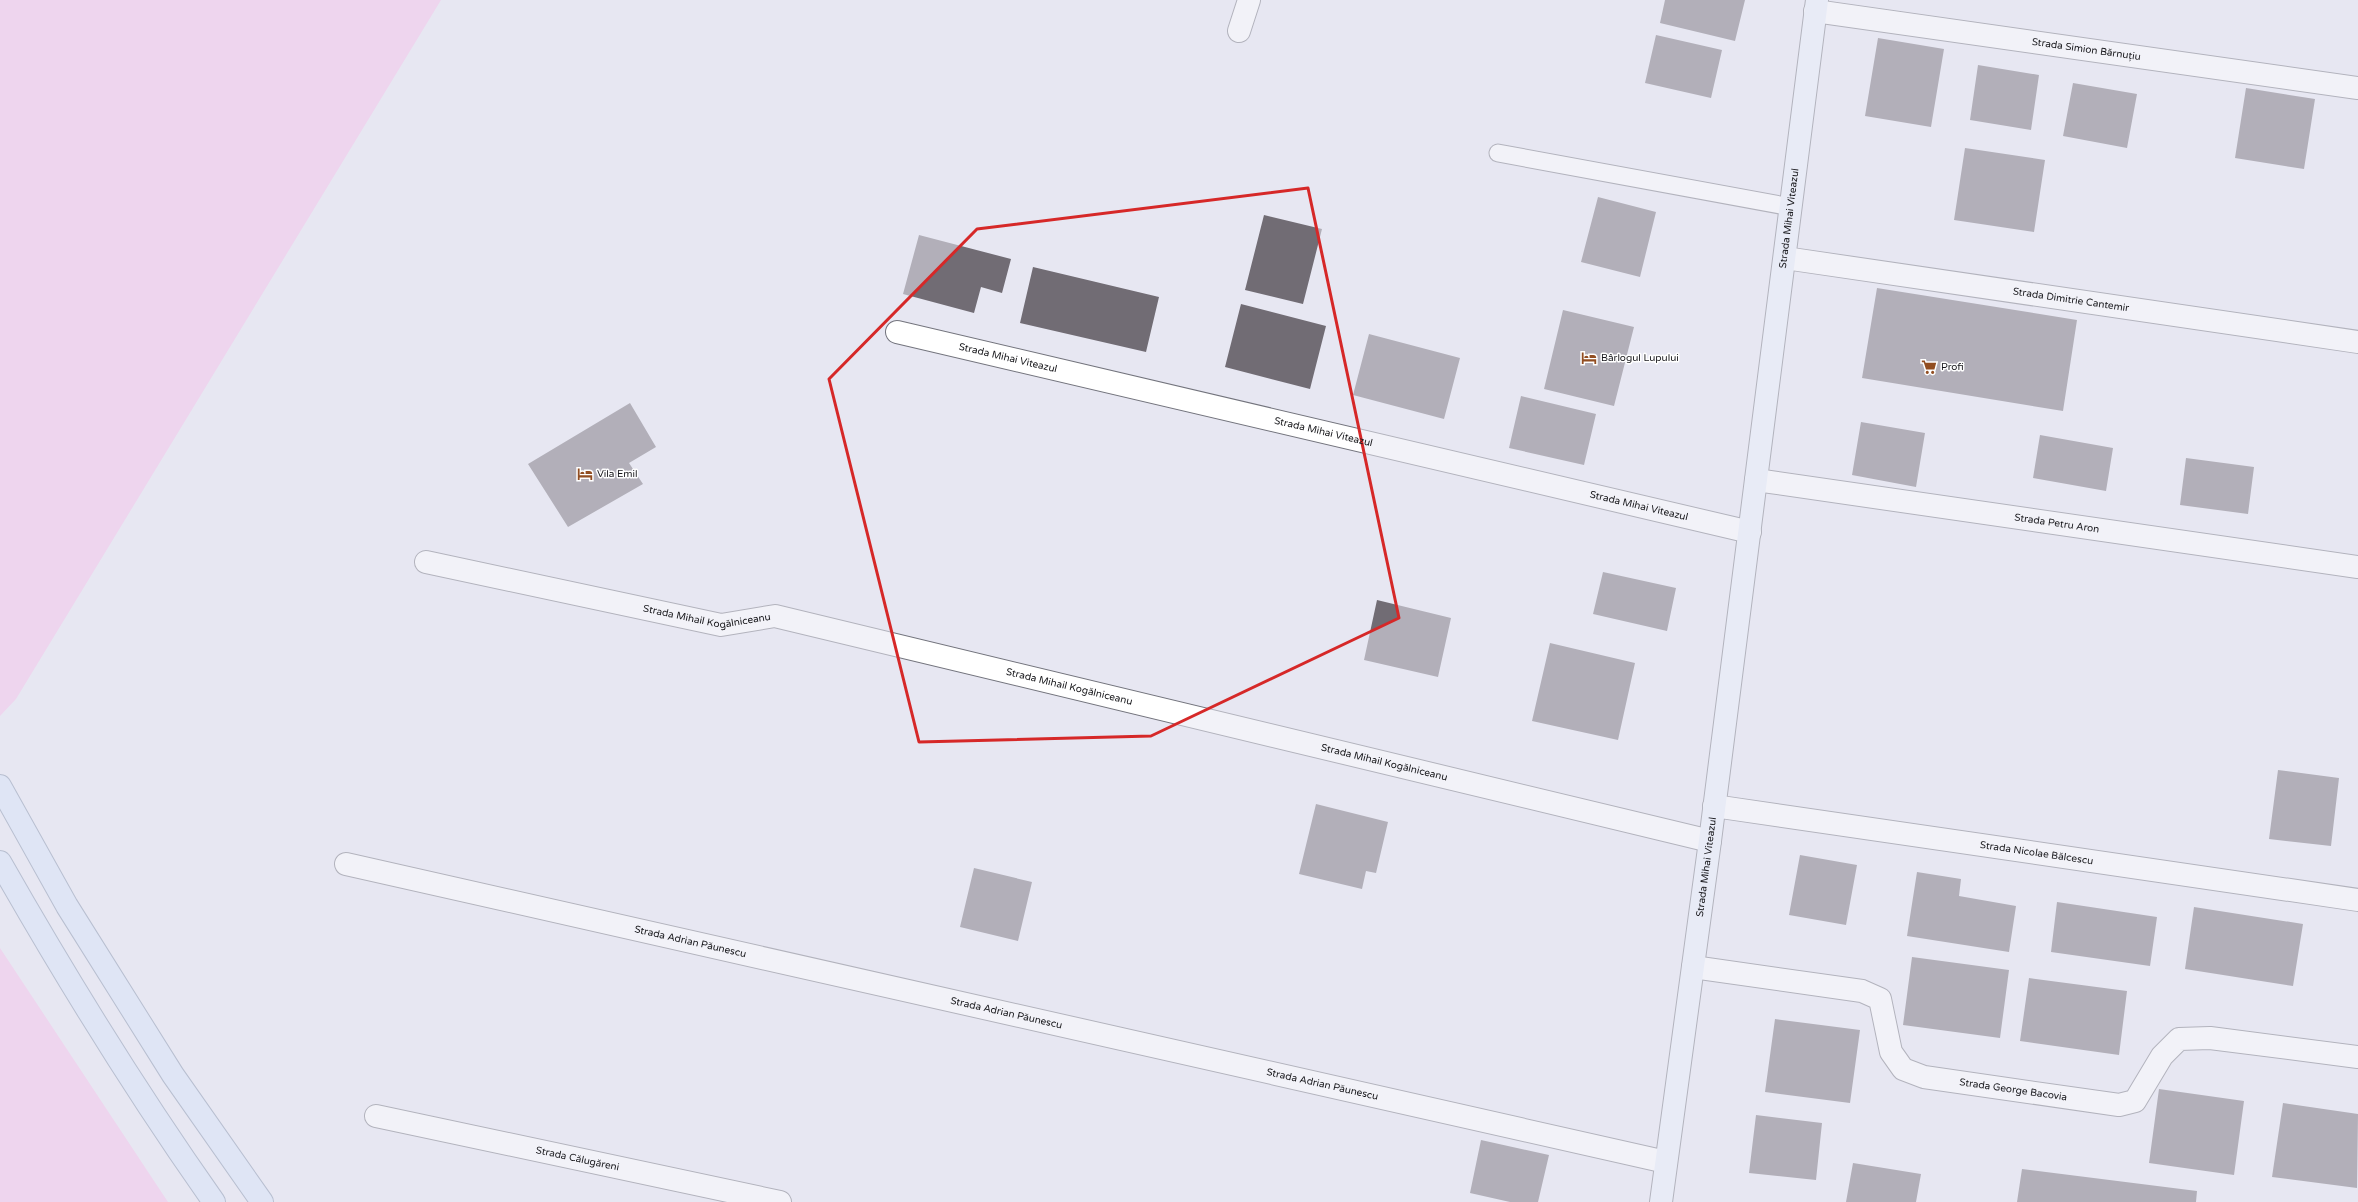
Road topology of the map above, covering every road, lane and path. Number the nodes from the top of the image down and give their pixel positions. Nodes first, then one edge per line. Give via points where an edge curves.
1 (1250, 0) edge
2 (1816, 6) edge
3 (1239, 31) dead end
4 (2358, 88) edge
5 (1498, 153) dead end
6 (1791, 207) junction
7 (1785, 258) junction
8 (897, 332) dead end
9 (2358, 342) edge
10 (1756, 480) junction
11 (1750, 532) junction
12 (426, 562) dead end
13 (2358, 567) edge
14 (0, 786) edge
15 (1714, 806) junction
16 (1710, 842) junction
17 (0, 862) edge
18 (346, 864) dead end
19 (2358, 900) edge
20 (1692, 968) junction
21 (2358, 1057) edge
22 (376, 1116) dead end
23 (1666, 1162) junction
24 (214, 1202) edge
25 (262, 1202) edge
26 (780, 1202) edge
27 (1661, 1202) edge

1 - 3 street
2 - 4 street, Strada Simion Bărnuțiu
2 - 6 main road, Strada Mihai Viteazul
5 - 6 lane
6 - 7 main road, Strada Mihai Viteazul
7 - 9 street, Strada Dimitrie Cantemir
7 - 10 main road, Strada Mihai Viteazul
8 - 11 street, Strada Mihai Viteazul
10 - 11 main road, Strada Mihai Viteazul
10 - 13 street, Strada Petru Aron
11 - 15 main road, Strada Mihai Viteazul
12 - 16 street, Strada Mihail Kogălniceanu via 721,625 776,616
14 - 25 main road via 67,906 152,1041
15 - 16 main road, Strada Mihai Viteazul
15 - 19 street, Strada Nicolae Bălcescu
16 - 20 main road, Strada Mihai Viteazul
17 - 24 main road via 162,1128
18 - 23 street, Strada Adrian Păunescu
20 - 21 street, Strada George Bacovia via 1862,991 1880,999 1891,1052 1903,1070 1924,1077 2119,1105 2135,1101 2162,1056 2179,1039 2210,1038
20 - 23 main road, Strada Mihai Viteazul
22 - 26 street, Strada Călugăreni
23 - 27 main road, Strada Mihai Viteazul

